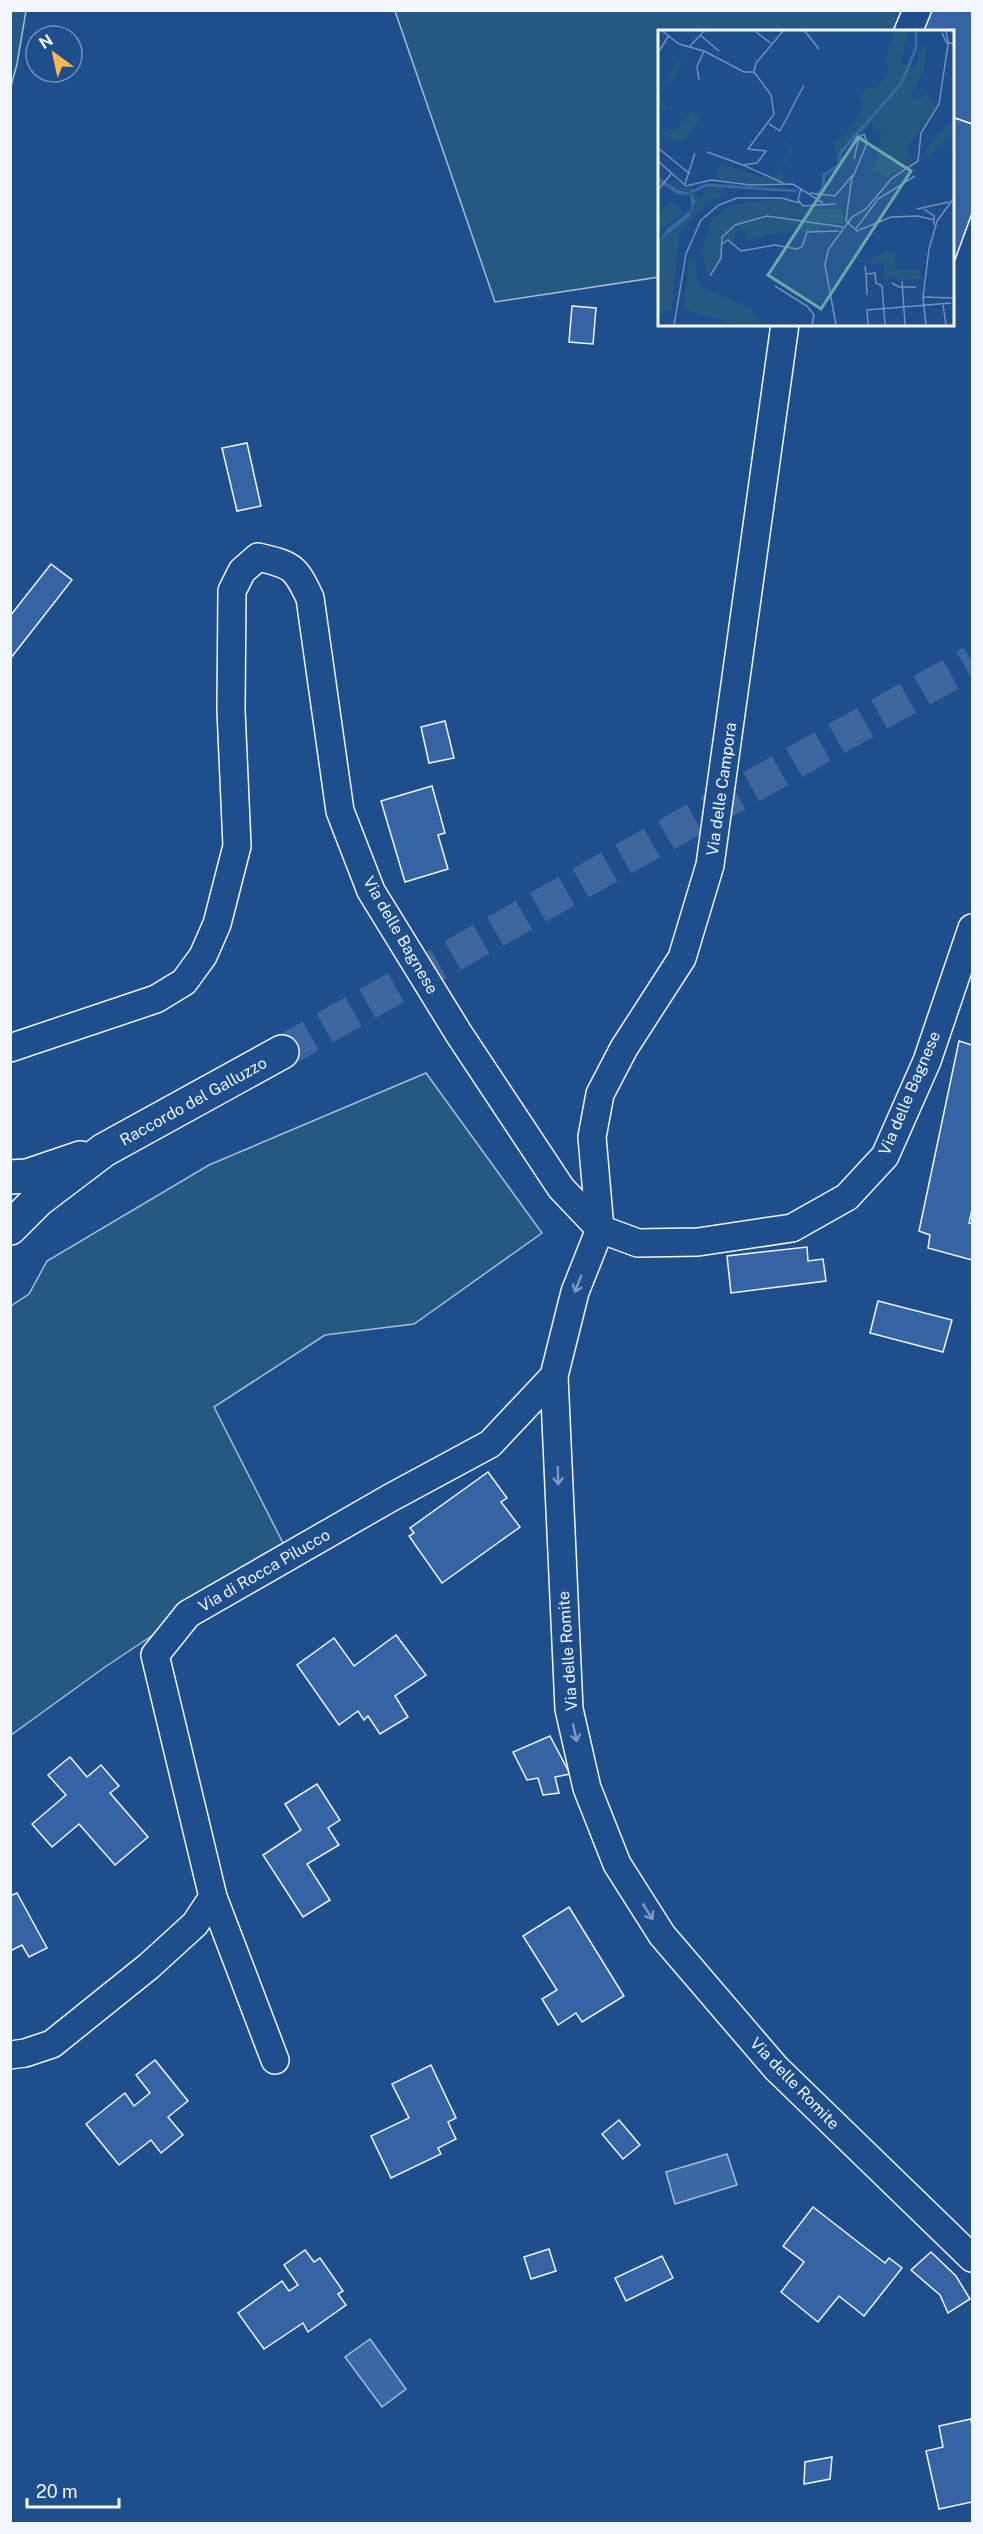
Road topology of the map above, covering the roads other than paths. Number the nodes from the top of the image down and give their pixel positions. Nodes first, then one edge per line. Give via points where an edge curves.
1 (917, 10) edge
2 (910, 30) edge
3 (785, 326) edge
4 (972, 928) edge
5 (10, 1048) edge
6 (282, 1052) tunnel mouth
7 (104, 1150) junction
8 (10, 1176) edge
9 (10, 1228) edge
10 (600, 1229) junction
11 (554, 1376) junction
12 (213, 1897) junction
13 (10, 2055) edge
14 (275, 2060) dead end
15 (972, 2258) edge

1 - 2 street
3 - 10 street, Via delle Campora via 710,865 682,958 624,1048 600,1094 592,1137
4 - 10 street, Via delle Bagnese via 927,1060 885,1156 847,1197 792,1228 698,1242 638,1243
5 - 10 street, Via delle Bagnese via 156,999 184,982 203,956 217,924 237,846 231,591 242,571 258,557 282,562 297,572 310,598 340,811 371,891 561,1188
6 - 7 main road, Raccordo del Galluzzo
7 - 8 main road, Raccordo del Galluzzo via 27,1176
7 - 9 main road, Raccordo del Galluzzo via 38,1200
10 -> 11 street, Via delle Romite via 575,1292
11 - 12 street, Via di Rocca Pilucco via 490,1444 188,1614 155,1654
11 -> 15 street, Via delle Romite via 569,1709 587,1788 617,1864 662,1935 776,2068
12 - 13 street via 180,1938 52,2044
12 - 14 street, Via di Rocca Pilucco

